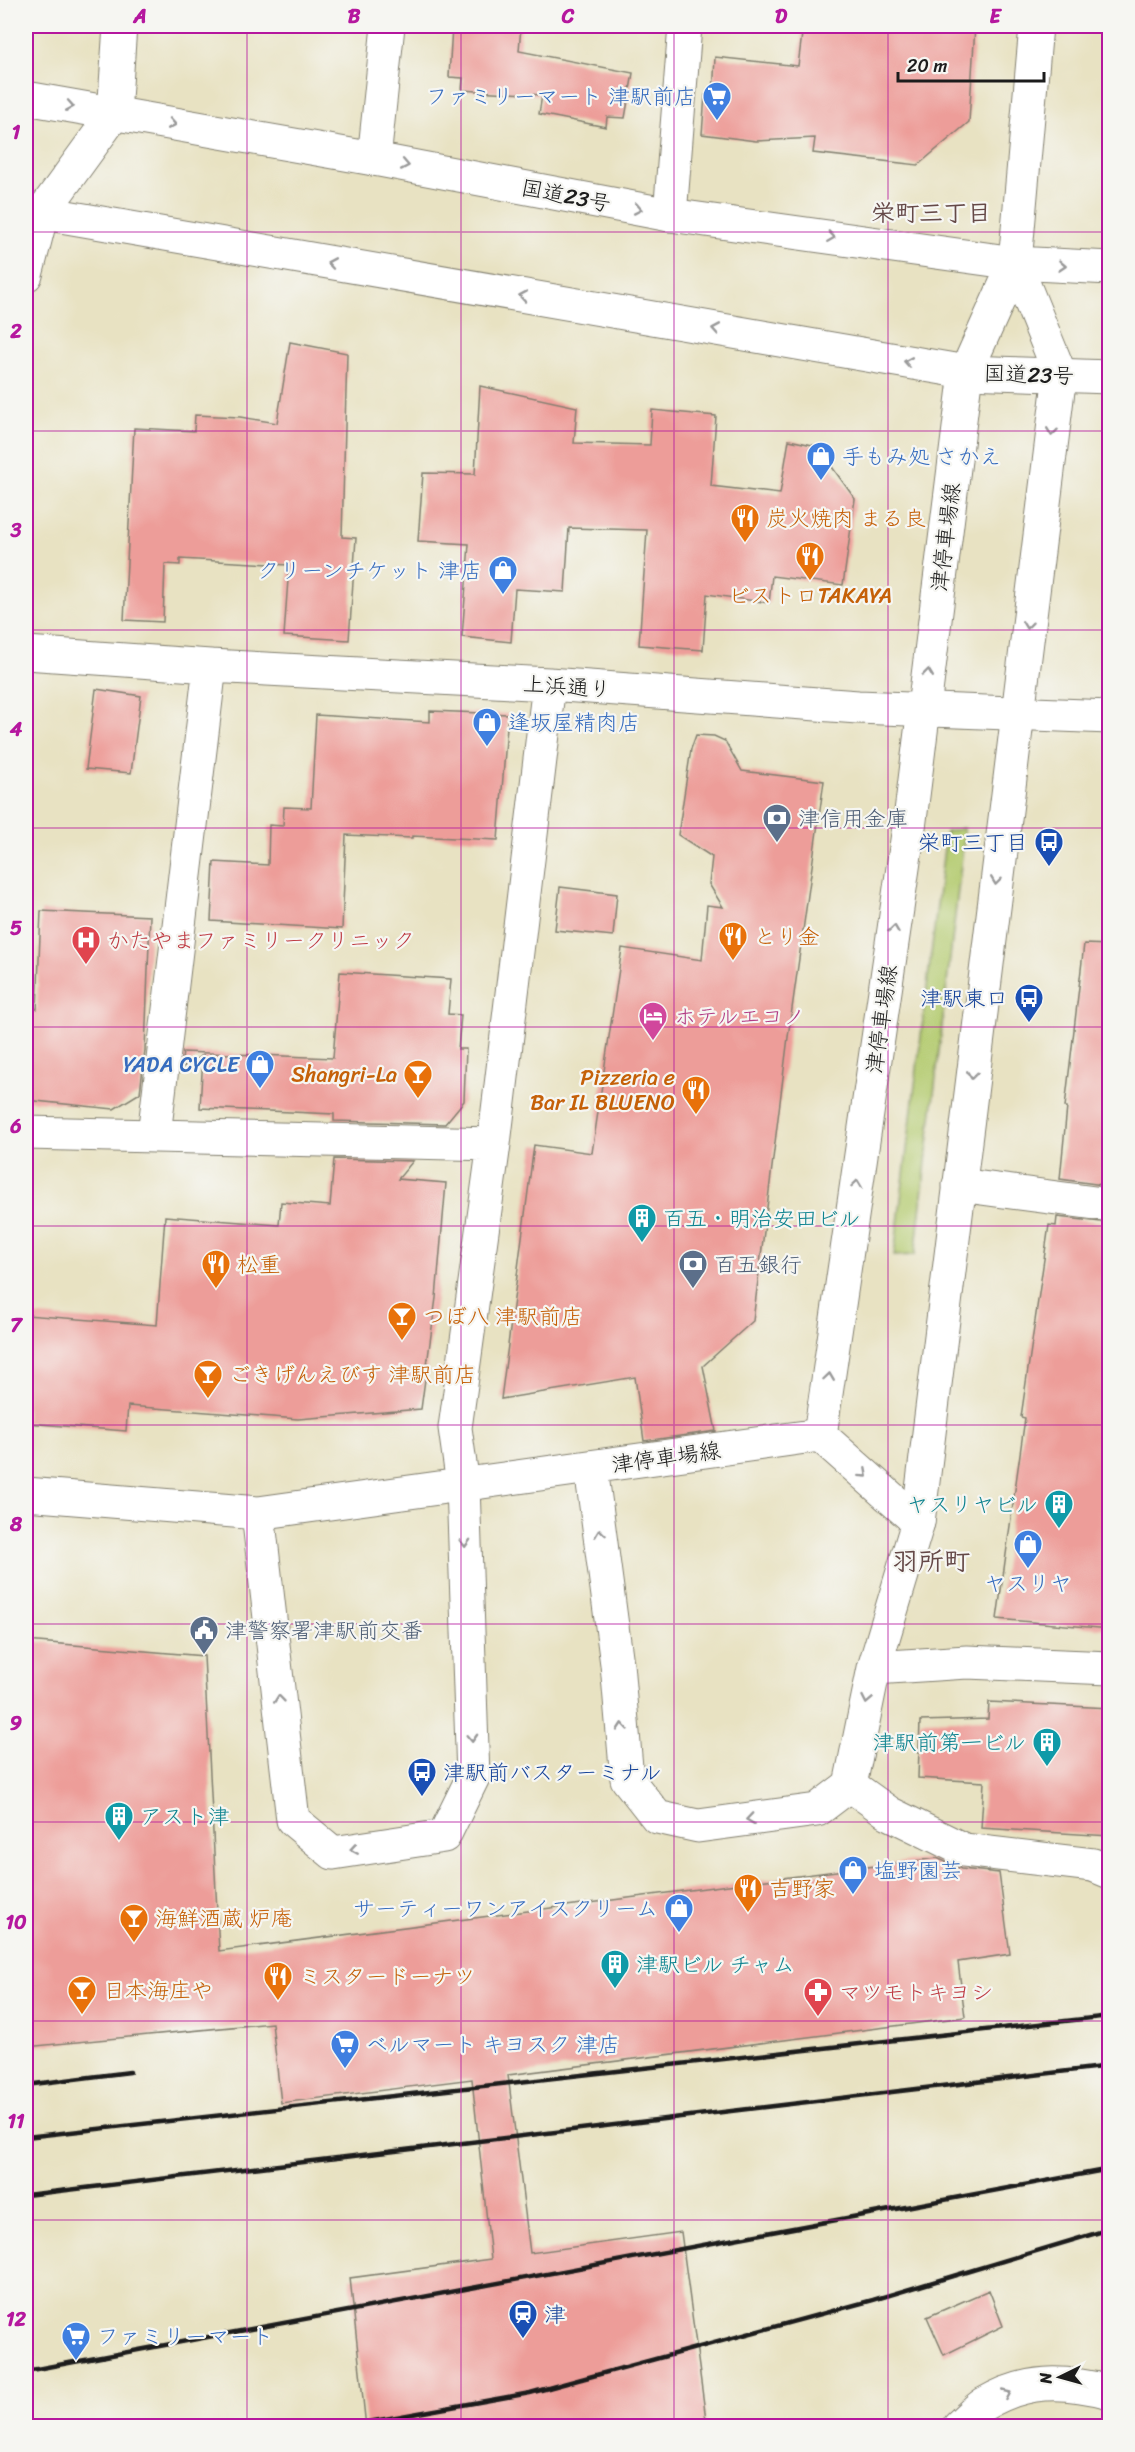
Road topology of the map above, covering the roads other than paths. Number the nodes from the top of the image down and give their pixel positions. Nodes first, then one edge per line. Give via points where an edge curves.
1 (120, 26) edge
2 (387, 26) edge
3 (685, 26) edge
4 (1036, 26) edge
5 (26, 98) edge
6 (114, 114) junction
7 (374, 159) junction
8 (34, 212) edge
9 (670, 215) junction
10 (1015, 263) junction
11 (1110, 268) edge
12 (26, 275) edge
13 (966, 372) junction
14 (1060, 374) junction
15 (1110, 377) edge
16 (26, 653) edge
17 (210, 666) junction
18 (549, 684) junction
19 (924, 709) junction
20 (1016, 713) junction
21 (1110, 717) edge
22 (26, 1133) edge
23 (154, 1134) junction
24 (494, 1144) junction
25 (959, 1185) junction
26 (1110, 1205) edge
27 (820, 1435) junction
28 (591, 1467) junction
29 (463, 1485) junction
30 (26, 1494) edge
31 (258, 1513) junction
32 (918, 1522) junction
33 (874, 1668) junction
34 (1110, 1668) edge
35 (850, 1785) junction
36 (1110, 1872) edge
37 (1109, 2392) edge
38 (959, 2427) edge

1 - 6 main road
2 - 7 main road
3 - 9 main road
4 - 10 main road
5 -> 6 main road, 国道23号
6 -> 7 main road, 国道23号
6 - 8 main road
7 -> 9 main road, 国道23号
8 - 12 main road
13 -> 8 main road, 国道23号
9 -> 10 main road, 国道23号
10 -> 11 main road, 国道23号
10 - 13 main road, 津停車場線
10 - 14 main road
13 - 14 main road, 国道23号
19 -> 13 main road, 津停車場線
14 - 15 main road, 国道23号
14 -> 20 main road
16 - 17 main road, 上浜通り
17 - 18 main road, 上浜通り
17 - 23 main road
18 - 19 main road, 上浜通り
18 - 24 main road
19 - 20 main road, 上浜通り
27 -> 19 main road, 津停車場線
20 - 21 main road, 上浜通り
20 -> 25 main road
22 - 23 main road
23 - 24 main road
24 - 29 main road via 455,1428
25 - 26 main road
25 - 32 main road
27 - 28 main road, 津停車場線
27 -> 32 main road
28 - 29 main road, 津停車場線
35 -> 28 main road via 818,1809 698,1826 657,1817 627,1779 617,1664
29 - 31 main road, 津停車場線
29 -> 31 main road via 474,1777 444,1836 333,1853 292,1820
30 - 31 main road, 津停車場線
32 - 33 main road
33 - 34 main road via 967,1662
33 -> 35 main road
35 - 36 main road via 889,1813 964,1850 1093,1865
38 -> 37 main road via 982,2405 1023,2387 1066,2382

